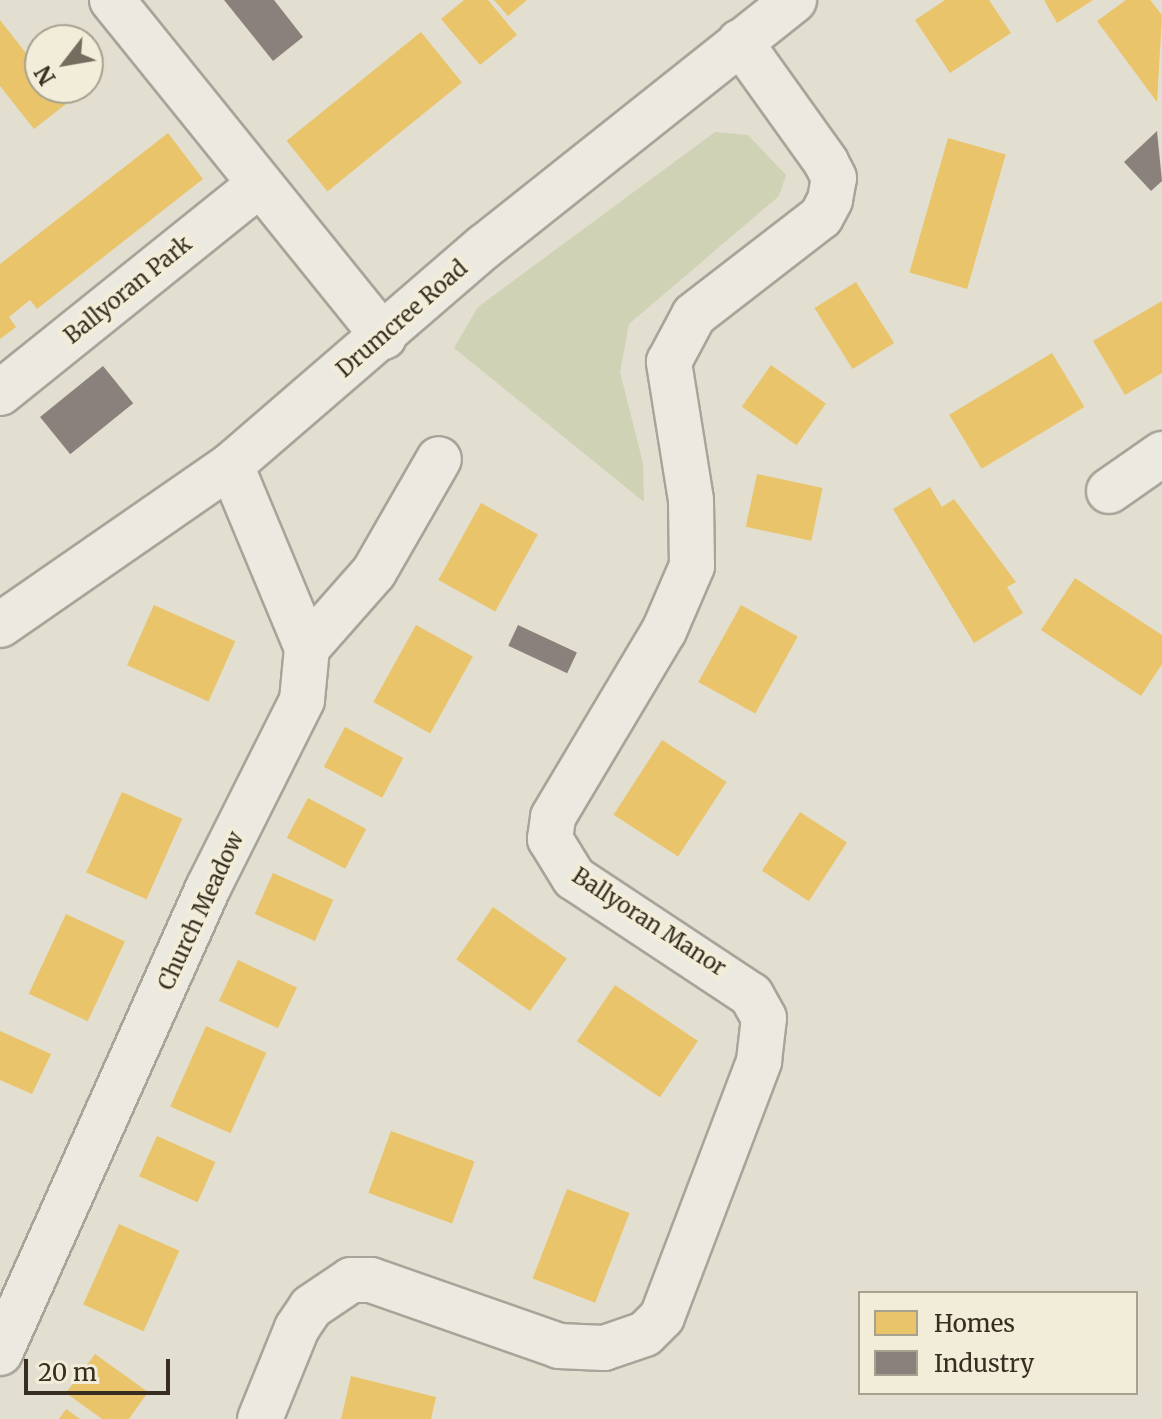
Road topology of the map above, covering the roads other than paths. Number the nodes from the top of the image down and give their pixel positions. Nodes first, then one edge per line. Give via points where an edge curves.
1 (112, 0) edge
2 (794, 0) edge
3 (740, 42) junction
4 (256, 187) junction
5 (384, 337) junction
6 (0, 393) edge
7 (1162, 454) edge
8 (439, 459) dead end
9 (231, 465) junction
10 (1109, 491) dead end
11 (0, 625) edge
12 (307, 648) junction
13 (0, 1353) edge
14 (260, 1419) edge

1 - 4 street
2 - 3 street, Drumcree Road
3 - 5 street, Drumcree Road via 485,246
3 - 14 street, Ballyoran Manor via 826,162 834,178 830,200 821,217 694,315 669,362 691,500 692,566 664,631 553,817 550,839 574,878 751,995 764,1018 759,1061 662,1317 645,1334 604,1348 559,1346 371,1280 351,1280 320,1299 297,1328
4 - 5 street
4 - 6 street, Ballyoran Park
5 - 9 street, Drumcree Road
7 - 10 street
8 - 12 street via 374,572
9 - 11 street, Drumcree Road
9 - 12 street, Church Meadow
12 - 13 street, Church Meadow via 302,700 208,888

